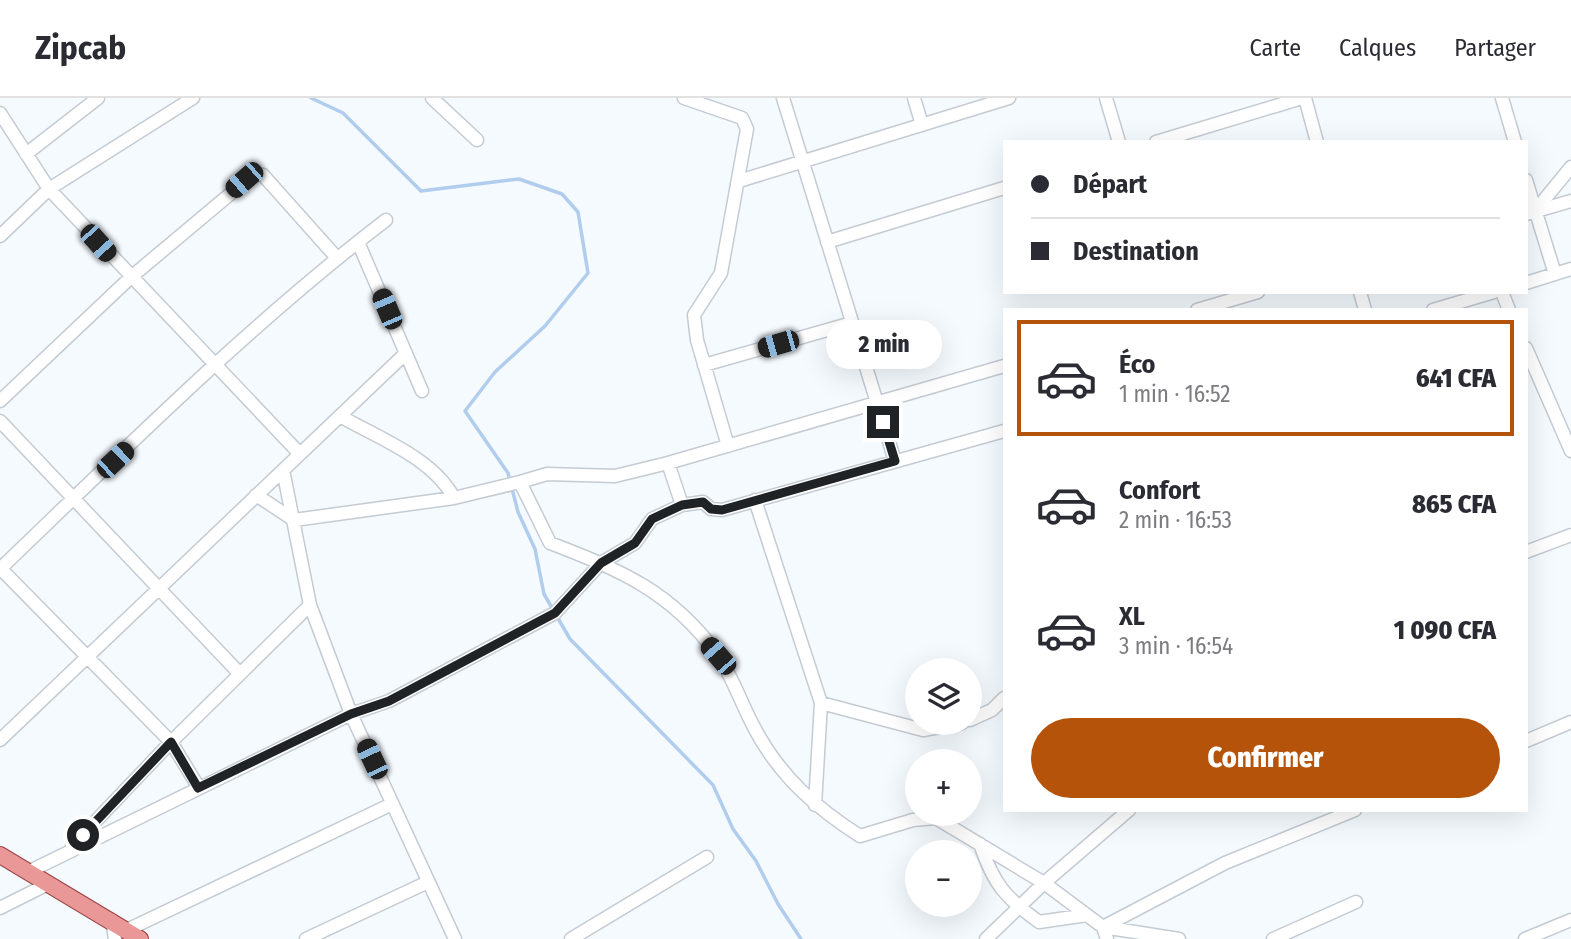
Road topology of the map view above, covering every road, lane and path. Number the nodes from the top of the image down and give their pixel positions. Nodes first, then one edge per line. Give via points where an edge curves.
1 (98, 98) edge
2 (193, 98) edge
3 (432, 98) edge
4 (689, 98) edge
5 (783, 98) edge
6 (914, 98) edge
7 (1009, 98) edge
8 (1106, 98) edge
9 (1303, 98) edge
10 (1502, 98) edge
11 (0, 113) edge
12 (922, 125) junction
13 (477, 139) dead end
14 (1118, 140) edge
15 (1163, 140) edge
16 (1316, 140) edge
17 (1514, 140) edge
18 (26, 154) junction
19 (802, 161) junction
20 (1571, 167) edge
21 (739, 181) junction
22 (1003, 188) edge
23 (49, 189) junction
24 (1528, 193) edge
25 (1571, 201) edge
26 (1531, 213) edge
27 (386, 220) dead end
28 (0, 236) edge
29 (358, 242) junction
30 (827, 242) junction
31 (337, 258) junction
32 (1571, 269) edge
33 (1555, 274) junction
34 (130, 278) junction
35 (1528, 282) edge
36 (1251, 294) edge
37 (1487, 294) edge
38 (1204, 308) edge
39 (1440, 308) edge
40 (852, 323) junction
41 (406, 353) junction
42 (1528, 353) edge
43 (216, 365) junction
44 (704, 365) junction
45 (1003, 366) edge
46 (422, 391) dead end
47 (0, 401) edge
48 (877, 403) junction
49 (340, 416) junction
50 (0, 421) edge
51 (1003, 430) edge
52 (728, 446) junction
53 (1571, 451) edge
54 (299, 453) junction
55 (895, 461) junction
56 (668, 463) junction
57 (283, 470) junction
58 (519, 482) junction
59 (256, 495) junction
60 (74, 498) junction
61 (454, 498) junction
62 (755, 500) junction
63 (682, 505) junction
64 (293, 520) junction
65 (1571, 535) edge
66 (1528, 551) edge
67 (601, 563) junction
68 (0, 568) edge
69 (159, 586) junction
70 (310, 605) junction
71 (86, 656) junction
72 (240, 674) junction
73 (1003, 699) edge
74 (821, 703) junction
75 (351, 714) junction
76 (982, 714) edge
77 (1571, 722) edge
78 (905, 725) edge
79 (0, 740) edge
80 (1528, 740) edge
81 (171, 742) junction
82 (198, 788) junction
83 (392, 804) junction
84 (816, 805) junction
85 (1127, 812) edge
86 (1349, 812) edge
87 (973, 840) edge
88 (982, 845) edge
89 (982, 850) edge
90 (66, 853) junction
91 (0, 855) edge
92 (707, 857) dead end
93 (28, 872) junction
94 (428, 881) junction
95 (1044, 883) junction
96 (48, 884) junction
97 (1356, 902) dead end
98 (1019, 907) junction
99 (0, 908) edge
100 (1087, 915) junction
101 (1571, 920) edge
102 (1105, 933) edge
103 (127, 936) edge
104 (306, 939) edge
105 (455, 939) edge
106 (570, 939) edge
107 (986, 939) edge
108 (1178, 939) edge
109 (1273, 939) edge
110 (1525, 939) edge

1 - 18 street
2 - 23 street
3 - 13 street
4 - 21 street via 742,118 747,129
5 - 19 street
6 - 12 street
7 - 12 street
8 - 14 street
9 - 15 street
9 - 16 street
10 - 17 street
11 - 18 street
12 - 19 street
18 - 23 street
19 - 21 street
19 - 30 street
20 - 26 street
21 - 44 street via 721,273 694,315
22 - 30 street
23 - 28 street
23 - 34 street
24 - 26 street
25 - 26 street
26 - 33 street
27 - 29 street
29 - 31 street
29 - 41 street
30 - 40 street
31 - 34 street via 263,175 254,174
31 - 43 street
32 - 33 street
33 - 35 street
34 - 43 street
34 - 47 street
36 - 38 street
37 - 39 street
40 - 44 street
40 - 48 street
41 - 46 street
41 - 49 street
42 - 53 street
43 - 54 street
43 - 60 street
44 - 52 street
45 - 48 street
48 - 52 street
48 - 55 street
49 - 54 street
49 - 61 street via 429,467 446,481
50 - 60 street
51 - 55 street
52 - 56 street
54 - 57 street
55 - 62 street
56 - 58 street via 615,476 547,474
56 - 63 street
57 - 59 street
57 - 64 street
58 - 61 street
58 - 67 street via 550,543
59 - 64 street
59 - 69 street
60 - 68 street
60 - 69 street
61 - 64 street
62 - 63 street via 722,510 703,502
62 - 74 street
63 - 67 street via 652,519 635,543
64 - 70 street
65 - 66 street
67 - 75 street via 555,613 389,701
67 - 84 street via 639,580 687,619 718,656 777,767
68 - 71 street
69 - 71 street
69 - 72 street
70 - 72 street
70 - 75 street
71 - 79 street
71 - 81 street
72 - 81 street
73 - 76 street
74 - 78 street
74 - 84 street
75 - 82 street
75 - 83 street
77 - 80 street
81 - 82 street
81 - 90 street
82 - 90 street
83 - 94 street
83 - 103 street
84 - 87 street via 860,836 936,818
85 - 95 street
86 - 102 street via 1225,863
88 - 95 street
89 - 98 street via 1005,897
90 - 93 street
91 - 93 main road
92 - 106 street
93 - 96 main road
94 - 104 street
94 - 105 street
95 - 98 street
95 - 100 street
96 - 99 street
96 - 103 main road via 112,920
97 - 109 street
98 - 100 street via 1039,922
98 - 107 street
100 - 102 street
101 - 110 street
102 - 108 street

